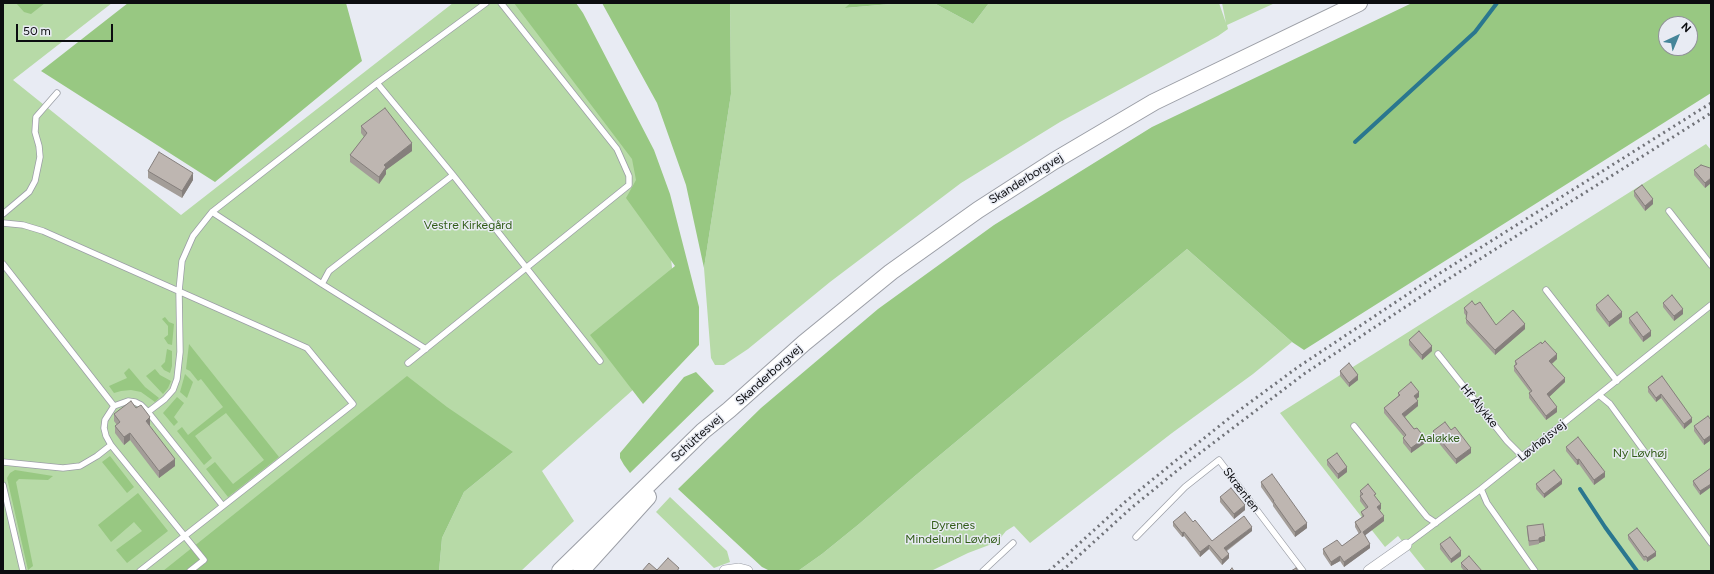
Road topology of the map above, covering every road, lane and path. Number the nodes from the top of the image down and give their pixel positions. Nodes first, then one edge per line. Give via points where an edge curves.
1 (486, 3) edge
2 (501, 3) edge
3 (1359, 3) edge
4 (377, 83) junction
5 (57, 93) dead end
6 (453, 175) junction
7 (1669, 211) dead end
8 (212, 212) junction
9 (3, 214) edge
10 (3, 224) edge
11 (3, 264) edge
12 (1711, 266) edge
13 (527, 268) junction
14 (322, 284) junction
15 (1546, 290) dead end
16 (180, 291) junction
17 (1711, 306) edge
18 (426, 349) junction
19 (1438, 354) dead end
20 (600, 361) dead end
21 (408, 363) dead end
22 (1617, 380) junction
23 (1599, 395) junction
24 (114, 406) junction
25 (729, 410) junction
26 (148, 412) junction
27 (1354, 426) dead end
28 (111, 445) junction
29 (1522, 456) junction
30 (3, 462) edge
31 (3, 485) edge
32 (1480, 489) junction
33 (223, 506) junction
34 (1436, 523) junction
35 (184, 536) junction
36 (1136, 537) dead end
37 (1013, 543) dead end
38 (1711, 543) edge
39 (1406, 545) joint
40 (23, 571) edge
41 (140, 571) edge
42 (190, 571) edge
43 (560, 571) edge
44 (580, 571) edge
45 (725, 571) edge
46 (747, 571) edge
47 (983, 571) edge
48 (1303, 571) edge
49 (1368, 571) edge
50 (1535, 571) edge

1 - 4 lane
2 - 13 lane via 617,149 629,176 629,185
3 - 25 main road, Skanderborgvej via 1154,102 1054,161 978,210 891,272 804,343
4 - 6 lane
4 - 8 lane
5 - 9 lane via 36,117 35,132 40,157 35,181 29,192
6 - 13 lane
6 - 14 lane via 329,271
7 - 12 lane
8 - 14 lane
8 - 16 lane via 193,236 182,261
10 - 16 lane via 36,228
11 - 24 lane
13 - 18 lane
13 - 20 lane
14 - 18 lane
15 - 22 lane
16 - 26 lane via 180,352 177,380 165,399
16 - 33 lane via 307,348 353,404
17 - 22 lane, Løvhøjsvej
18 - 21 lane
19 - 29 lane, Hf Ålykke via 1507,441
22 - 23 lane, Løvhøjsvej
23 - 29 lane, Løvhøjsvej
23 - 38 lane via 1610,404
24 - 26 lane via 128,401 135,402
24 - 28 lane via 105,420 104,428
25 - 43 main road, Schüttesvej via 703,431
25 - 44 main road, Schüttesvej
26 - 33 lane
27 - 34 lane via 1427,517
28 - 30 lane via 80,466 63,468
28 - 35 lane
29 - 32 lane, Løvhøjsvej
31 - 40 lane
32 - 34 lane, Løvhøjsvej
32 - 50 lane
33 - 35 lane
34 - 39 lane, Løvhøjsvej
35 - 41 lane
35 - 42 lane via 204,560
36 - 48 lane, Skrænten via 1185,487 1219,460
37 - 47 lane
39 - 49 street, Løvhøjsvej
45 - 46 street

